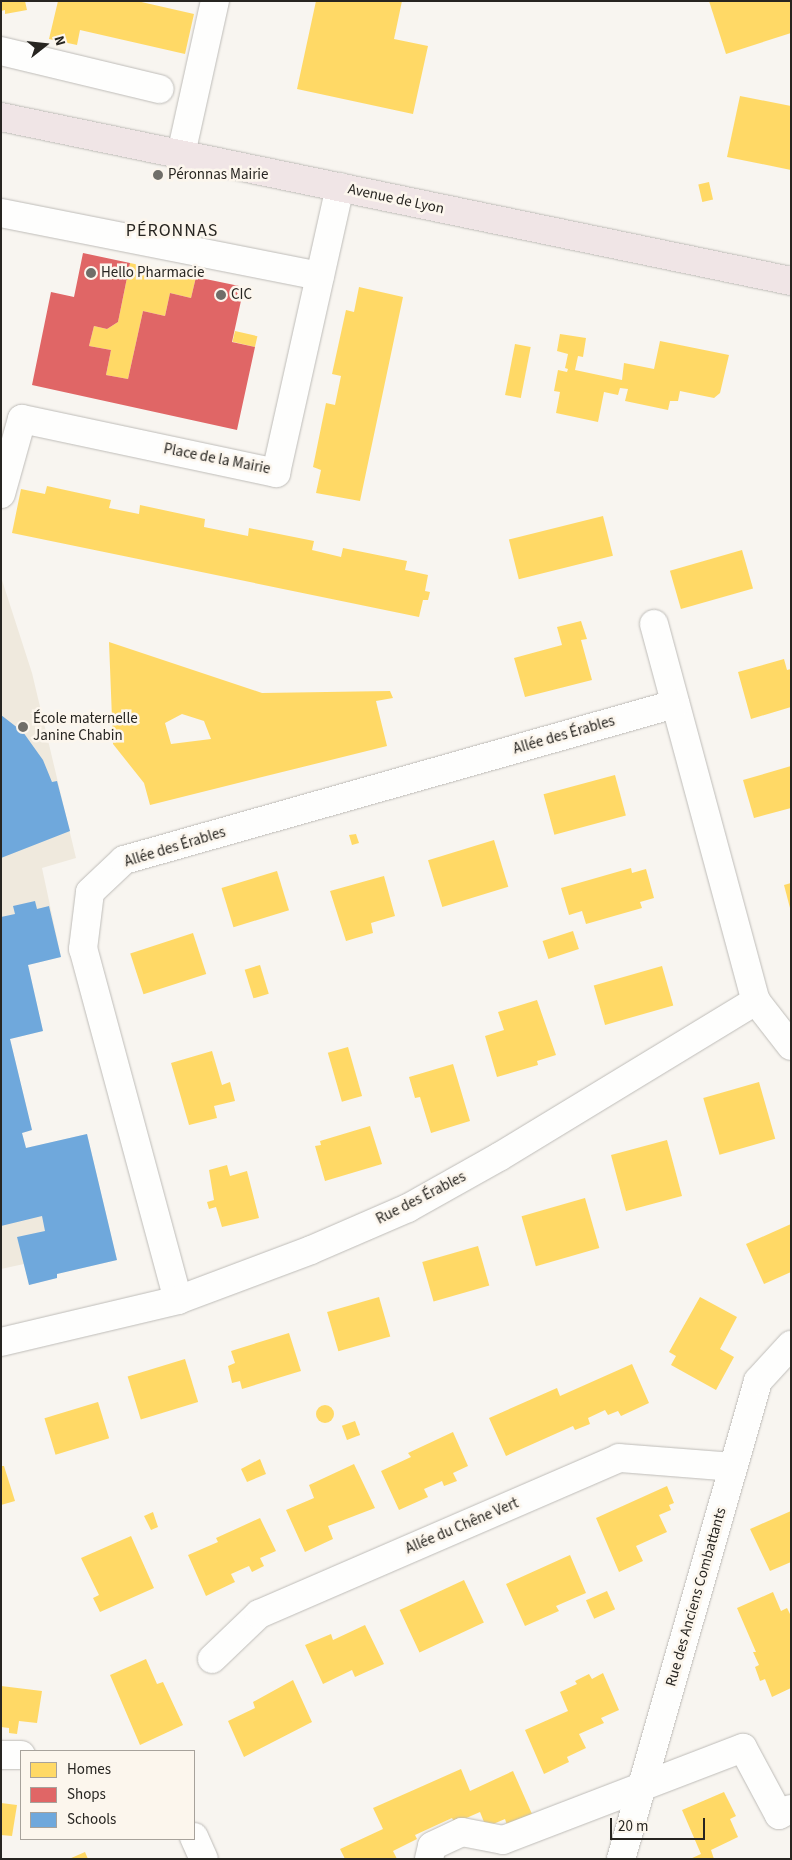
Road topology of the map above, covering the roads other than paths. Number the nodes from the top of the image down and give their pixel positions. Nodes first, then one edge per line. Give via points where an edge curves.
1 (215, 1) edge
2 (1, 51) edge
3 (159, 89) dead end
4 (2, 122) edge
5 (181, 154) junction
6 (340, 187) junction
7 (1, 213) edge
8 (320, 276) junction
9 (791, 281) edge
10 (11, 418) edge
11 (1, 494) edge
12 (654, 624) dead end
13 (675, 704) junction
14 (756, 1001) junction
15 (791, 1046) edge
16 (178, 1300) junction
17 (1, 1342) edge
18 (791, 1345) edge
19 (733, 1467) junction
20 (212, 1659) dead end
21 (641, 1789) junction
22 (791, 1809) edge
23 (195, 1839) edge
24 (501, 1849) edge
25 (204, 1859) edge
26 (428, 1859) edge
27 (621, 1859) edge

1 - 5 street
2 - 3 street
4 - 5 main road, Avenue de Lyon
5 - 6 main road, Avenue de Lyon
6 - 8 street, Place de la Mairie
6 - 9 main road, Avenue de Lyon
7 - 8 street
8 - 10 street, Place de la Mairie via 276,473
10 - 11 street, Place de la Mairie
12 - 13 street
13 - 14 street
13 - 16 street, Allée des Érables via 124,860 90,892 83,949
14 - 15 street
14 - 16 street, Rue des Érables via 499,1157 408,1208 311,1250
16 - 17 street, Rue des Érables
18 - 19 street, Rue des Anciens Combattants via 758,1381
19 - 20 street, Allée du Chêne Vert via 619,1458 259,1614
19 - 21 street, Rue des Anciens Combattants
21 - 22 street via 743,1748 779,1815
21 - 24 street
21 - 27 street, Rue des Anciens Combattants
23 - 25 street
24 - 26 street via 462,1832 432,1846

